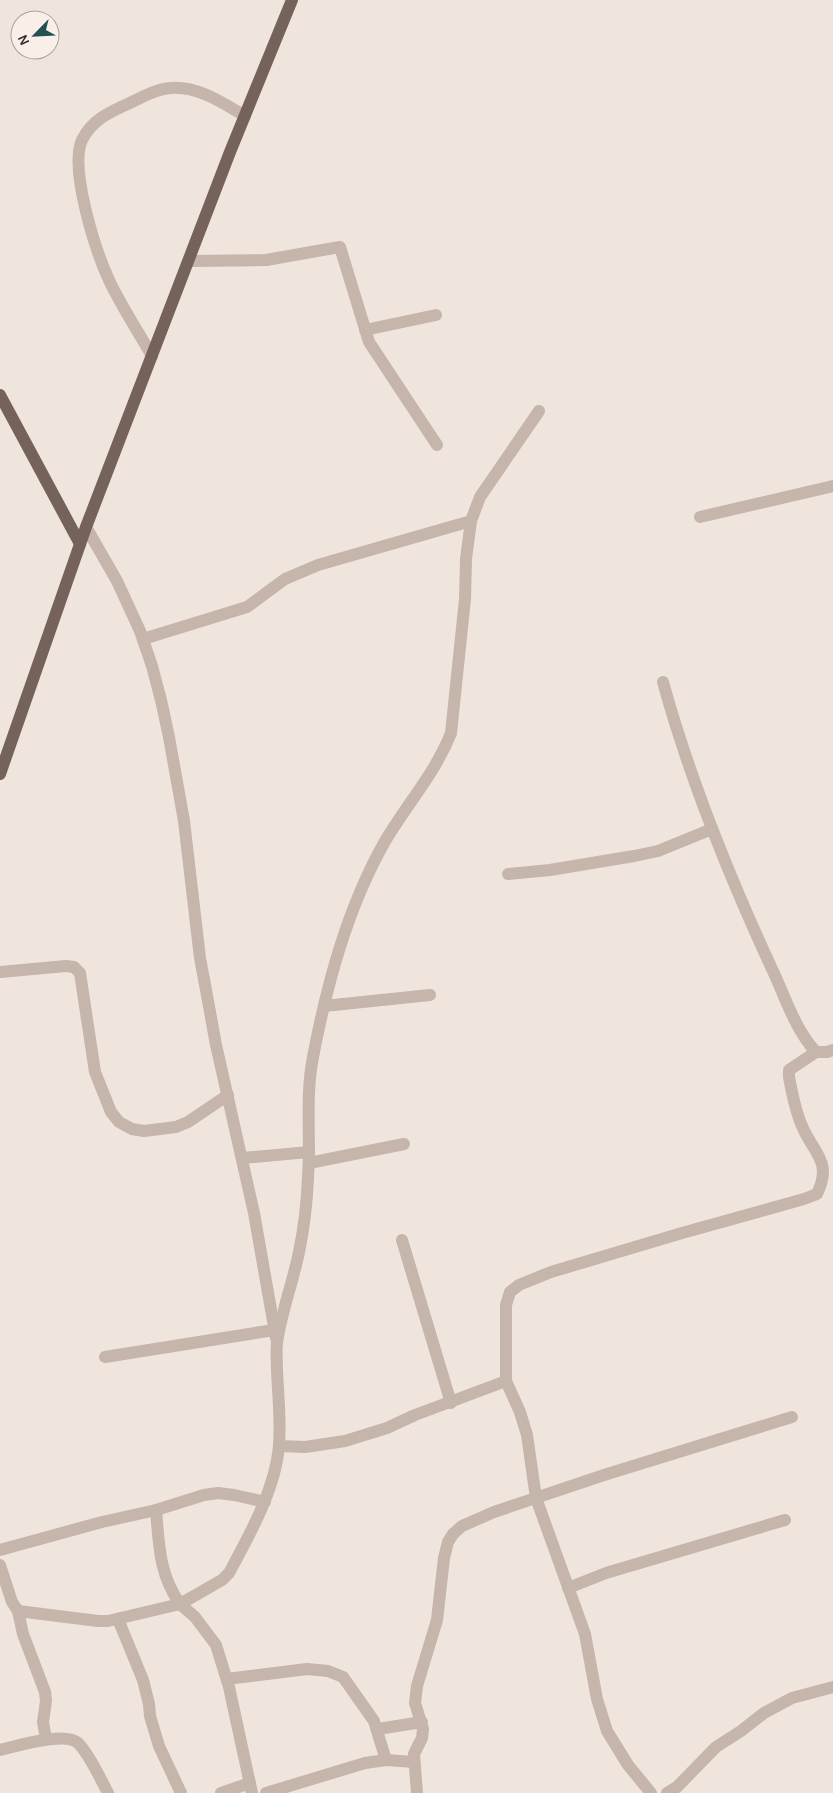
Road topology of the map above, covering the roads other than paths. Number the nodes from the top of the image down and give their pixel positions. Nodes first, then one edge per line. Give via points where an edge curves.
1 (292, 0) edge
2 (245, 116) junction
3 (189, 261) junction
4 (436, 315) dead end
5 (365, 330) junction
6 (152, 356) junction
7 (0, 395) edge
8 (539, 411) dead end
9 (437, 445) dead end
10 (833, 486) edge
11 (700, 517) dead end
12 (471, 521) junction
13 (86, 527) junction
14 (80, 544) junction
15 (143, 640) junction
16 (663, 682) dead end
17 (0, 774) edge
18 (712, 829) junction
19 (508, 874) dead end
20 (0, 972) edge
21 (430, 995) dead end
22 (324, 1006) junction
23 (833, 1050) edge
24 (816, 1052) junction
25 (228, 1095) junction
26 (404, 1144) dead end
27 (309, 1157) junction
28 (242, 1158) junction
29 (402, 1240) dead end
30 (274, 1330) junction
31 (277, 1344) junction
32 (104, 1357) dead end
33 (506, 1381) junction
34 (451, 1402) junction
35 (792, 1417) dead end
36 (279, 1446) junction
37 (536, 1498) junction
38 (265, 1502) junction
39 (156, 1510) junction
40 (785, 1520) dead end
41 (0, 1550) edge
42 (0, 1565) edge
43 (568, 1588) junction
44 (180, 1604) junction
45 (18, 1611) junction
46 (118, 1619) junction
47 (227, 1679) junction
48 (833, 1687) edge
49 (422, 1722) junction
50 (378, 1729) junction
51 (46, 1740) junction
52 (0, 1750) edge
53 (386, 1760) junction
54 (414, 1762) junction
55 (251, 1788) edge
56 (108, 1793) edge
57 (181, 1793) edge
58 (221, 1793) edge
59 (266, 1793) edge
60 (417, 1793) edge
61 (651, 1793) edge
62 (667, 1793) edge

1 - 2 main road
2 - 3 main road
2 - 6 street via 196,91 172,88 108,112 90,126 81,142 79,172 93,236 109,280
3 - 5 street via 266,260 340,247
3 - 6 main road
4 - 5 street
5 - 9 street via 369,342
6 - 13 main road
7 - 14 main road
8 - 12 street via 480,498
10 - 11 street
12 - 15 street via 318,565 285,578 248,607
12 - 22 street via 451,733 432,772 369,872 347,926
13 - 14 main road
13 - 15 street
14 - 17 main road
15 - 25 street via 170,737 184,821 200,958
16 - 18 street via 683,750
18 - 19 street via 634,856
18 - 24 street via 794,1017
20 - 25 street via 66,966 74,967 80,973 95,1072 111,1112 132,1130 176,1127
21 - 22 street
22 - 27 street via 309,1086
23 - 24 street
24 - 33 street via 789,1070 788,1076 801,1125 822,1162 823,1176 817,1194 568,1267 519,1285 510,1292 506,1305
25 - 28 street
26 - 27 street
27 - 28 street
27 - 31 street via 306,1211 299,1252
28 - 30 street
29 - 34 street
30 - 31 street
30 - 32 street
31 - 36 street
33 - 34 street
33 - 37 street via 527,1435
34 - 36 street via 345,1441 305,1447
35 - 37 street
36 - 38 street
37 - 43 street
37 - 49 street via 462,1526 448,1542 437,1620 417,1686 415,1703
38 - 39 street via 218,1493
38 - 44 street via 229,1573
39 - 41 street
39 - 44 street via 162,1569
40 - 43 street via 606,1573
42 - 45 street
43 - 61 street via 585,1634 607,1731 628,1765
44 - 46 street
44 - 47 street via 195,1617 216,1645
45 - 46 street via 98,1621
45 - 51 street via 23,1634 45,1692 43,1722
46 - 57 street via 143,1680 159,1746
47 - 50 street via 307,1669 336,1674 348,1681
47 - 55 street
48 - 62 street via 792,1698 764,1713 716,1747
49 - 50 street
49 - 54 street via 422,1738 414,1754
50 - 53 street
51 - 52 street
51 - 56 street via 67,1738 78,1744
53 - 54 street
53 - 59 street
54 - 60 street
55 - 58 street

